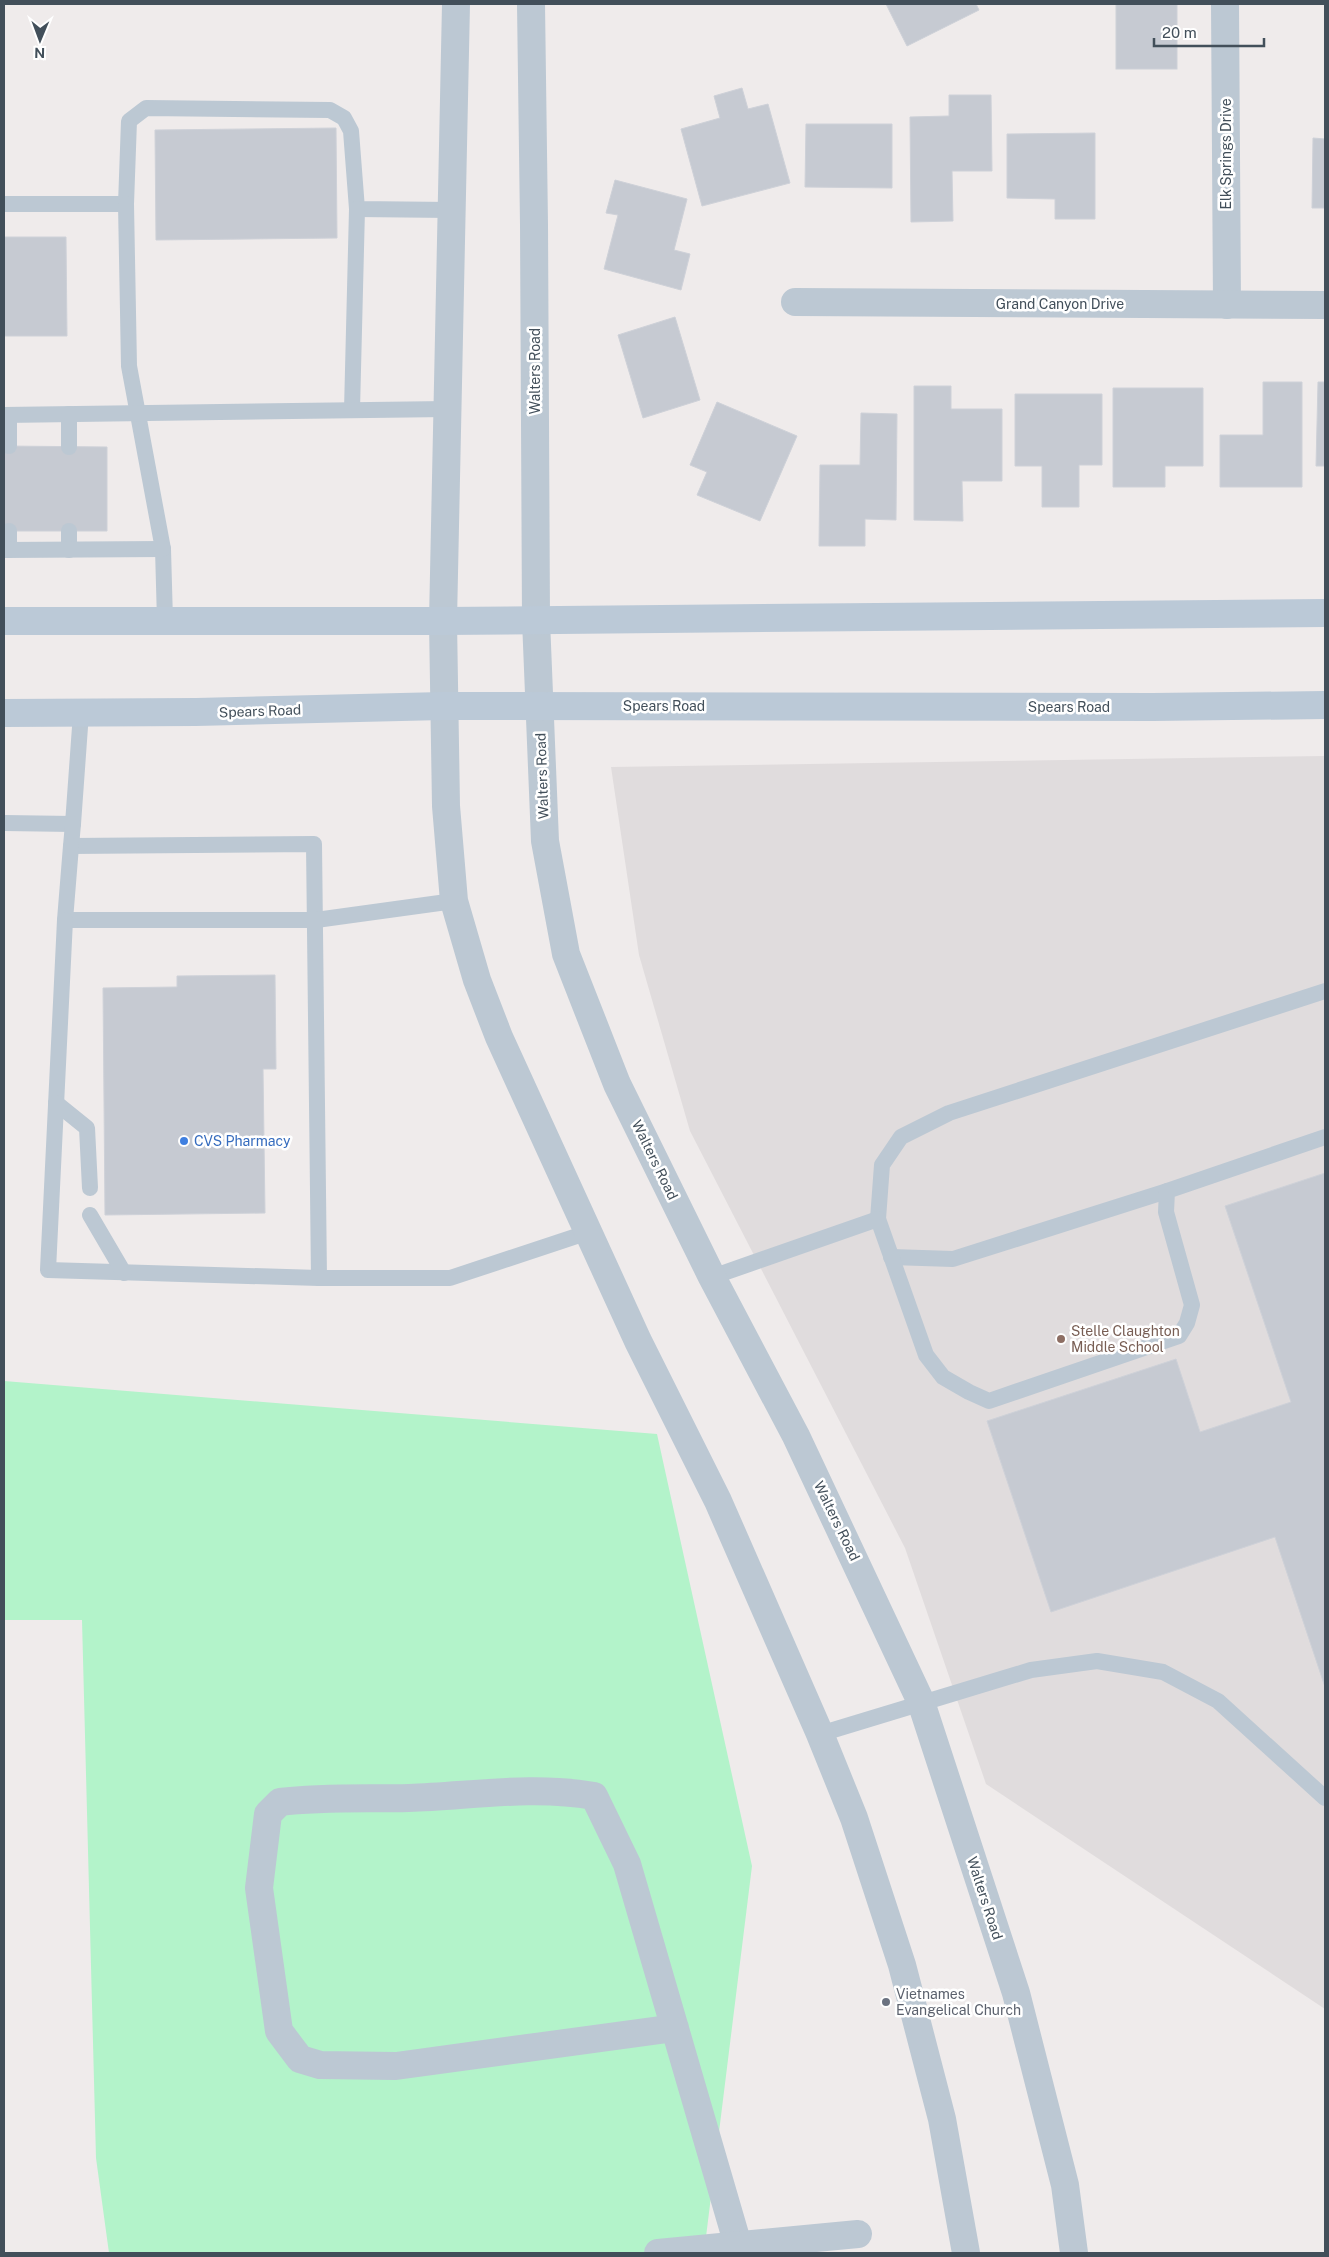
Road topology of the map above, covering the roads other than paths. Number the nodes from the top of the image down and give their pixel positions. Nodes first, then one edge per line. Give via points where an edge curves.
1 (456, 4) edge
2 (531, 4) edge
3 (1226, 4) edge
4 (4, 204) edge
5 (126, 204) junction
6 (357, 210) junction
7 (452, 210) junction
8 (795, 302) dead end
9 (1227, 305) junction
10 (1325, 305) edge
11 (352, 410) junction
12 (448, 410) junction
13 (138, 413) junction
14 (69, 414) junction
15 (6, 415) edge
16 (9, 446) dead end
17 (69, 447) dead end
18 (9, 531) dead end
19 (69, 531) dead end
20 (162, 549) junction
21 (7, 550) edge
22 (69, 550) junction
23 (1325, 613) edge
24 (536, 620) junction
25 (4, 621) edge
26 (165, 621) junction
27 (443, 621) junction
28 (1325, 705) edge
29 (443, 706) junction
30 (540, 706) junction
31 (4, 713) edge
32 (81, 713) junction
33 (4, 823) edge
34 (74, 824) junction
35 (71, 846) junction
36 (454, 901) junction
37 (65, 920) junction
38 (316, 920) junction
39 (1325, 991) edge
40 (56, 1103) junction
41 (1325, 1137) edge
42 (90, 1188) dead end
43 (1167, 1191) junction
44 (90, 1215) dead end
45 (878, 1219) junction
46 (589, 1232) junction
47 (891, 1257) junction
48 (124, 1273) junction
49 (712, 1277) junction
50 (319, 1278) junction
51 (921, 1702) junction
52 (820, 1734) junction
53 (1323, 1793) edge
54 (675, 2028) junction
55 (858, 2234) dead end
56 (738, 2246) junction
57 (658, 2253) edge
58 (966, 2253) edge
59 (1074, 2253) edge

1 - 7 street
2 - 24 street, Walters Road
3 - 9 street, Elk Springs Drive
4 - 5 lane
5 - 6 lane via 129,121 146,108 330,110 344,118 350,131
5 - 13 lane via 129,366
6 - 7 lane
6 - 11 lane
7 - 12 street
8 - 9 street, Grand Canyon Drive
9 - 10 street, Grand Canyon Drive
11 - 12 lane
11 - 13 lane
12 - 27 street
13 - 14 lane
13 - 20 lane
14 - 15 lane
14 - 17 lane
15 - 16 lane
18 - 21 lane
19 - 22 lane
20 - 22 lane
20 - 26 lane
21 - 22 lane
23 - 24 main road
24 - 27 main road
24 - 30 street, Walters Road
25 - 26 main road
26 - 27 main road
27 - 29 street
28 - 30 main road, Spears Road
29 - 30 main road, Spears Road
29 - 32 main road, Spears Road
29 - 36 street via 446,806
30 - 49 street, Walters Road via 545,841 566,954 618,1084
31 - 32 main road, Spears Road
32 - 34 lane
33 - 34 lane
34 - 35 lane
35 - 37 lane
35 - 38 lane via 314,844
36 - 38 lane
36 - 46 street via 477,980 499,1037
37 - 38 lane
37 - 40 lane
38 - 50 lane
39 - 45 lane via 949,1113 901,1137 882,1165
40 - 42 lane via 87,1128
40 - 48 lane via 48,1270
41 - 43 lane
43 - 47 lane via 953,1259
43 - 47 lane via 1166,1212 1192,1305 1179,1336 989,1401 942,1377 926,1355
44 - 48 lane
45 - 47 lane
45 - 49 lane
46 - 50 lane via 450,1278
46 - 52 street via 638,1341 718,1501
48 - 50 lane
49 - 51 street, Walters Road via 801,1445
51 - 52 lane
51 - 53 lane via 1031,1670 1097,1661 1163,1672 1218,1701
51 - 59 street, Walters Road via 1016,1994 1065,2186
52 - 58 street via 854,1818 902,1965 942,2119
54 - 54 street via 627,1864 594,1796 562,1790 408,1798 315,1798 280,1802 268,1814 261,1897 279,2031 300,2059 320,2065 396,2066
54 - 56 street
55 - 56 street
56 - 57 street

